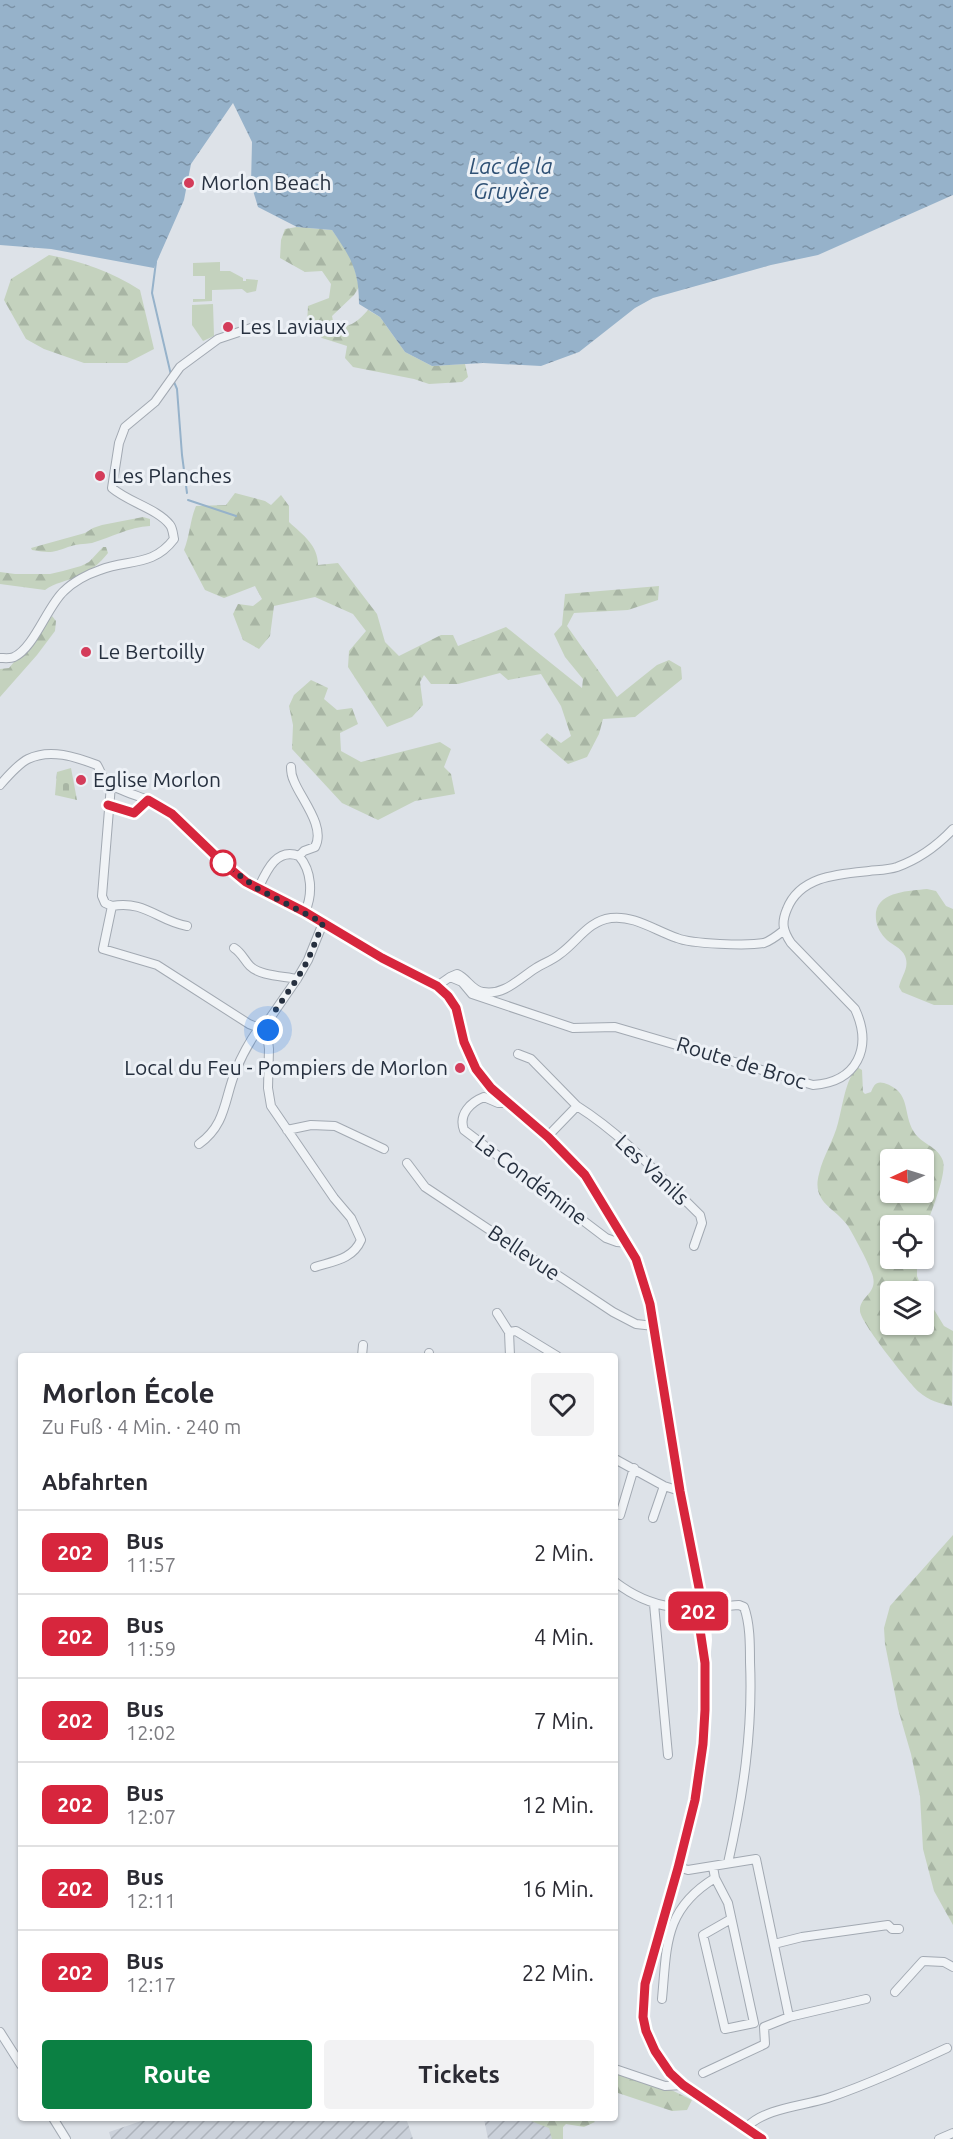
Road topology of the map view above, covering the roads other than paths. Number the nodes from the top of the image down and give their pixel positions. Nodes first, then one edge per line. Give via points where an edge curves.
1 (252, 328) dead end
2 (0, 658) edge
3 (291, 767) dead end
4 (0, 785) edge
5 (111, 785) junction
6 (953, 829) edge
7 (299, 855) junction
8 (258, 889) junction
9 (112, 906) junction
10 (305, 912) junction
11 (323, 923) junction
12 (187, 926) dead end
13 (783, 931) junction
14 (234, 948) dead end
15 (450, 977) junction
16 (297, 979) junction
17 (437, 986) junction
18 (262, 1026) junction
19 (518, 1054) dead end
20 (509, 1103) junction
21 (577, 1106) junction
22 (287, 1130) junction
23 (548, 1137) junction
24 (200, 1144) dead end
25 (384, 1149) dead end
26 (406, 1163) dead end
27 (628, 1243) junction
28 (693, 1246) dead end
29 (315, 1267) dead end
30 (497, 1313) dead end
31 (654, 1326) junction
32 (510, 1332) junction
33 (363, 1345) dead end
34 (362, 1353) edge
35 (510, 1353) edge
36 (552, 1353) edge
37 (618, 1460) edge
38 (634, 1468) junction
39 (664, 1486) junction
40 (680, 1491) junction
41 (620, 1515) dead end
42 (653, 1518) dead end
43 (618, 1584) edge
44 (654, 1604) junction
45 (701, 1608) junction
46 (668, 1755) dead end
47 (728, 1863) junction
48 (713, 1867) junction
49 (678, 1868) junction
50 (715, 1878) junction
51 (731, 1919) junction
52 (898, 1929) dead end
53 (774, 1944) junction
54 (953, 1967) edge
55 (895, 1992) dead end
56 (662, 1999) dead end
57 (866, 1999) dead end
58 (789, 2017) junction
59 (0, 2032) edge
60 (946, 2048) dead end
61 (18, 2060) edge
62 (618, 2070) edge
63 (703, 2073) dead end
64 (683, 2085) junction
65 (55, 2121) edge
66 (747, 2127) junction
67 (953, 2133) edge
68 (66, 2139) edge
69 (762, 2139) edge
70 (939, 2139) edge

1 - 2 street via 218,339 180,367 155,402 125,427 112,488 172,527 174,539 166,550 150,559 100,569 63,591 27,645 14,657
3 - 7 street via 318,837 315,847
4 - 5 street via 27,759 47,755 71,756 97,765
5 - 8 street via 166,810 225,865
5 - 9 street via 102,896
6 - 13 street via 915,860 894,868 819,879 802,887 791,898
7 - 8 street via 286,853 277,858
7 - 10 street via 310,880
8 - 10 street
9 - 12 street via 126,904
9 - 18 street via 103,949 157,965 249,1024
10 - 11 street
11 - 16 street
11 - 17 street
13 - 15 street via 765,943 680,940 635,921 612,918 595,922 560,955 511,986 483,992 473,988 463,976
13 - 15 street, Route de Broc via 855,1009 860,1021 860,1058 841,1078 827,1084 813,1085 615,1027 573,1028 472,994 462,982
14 - 16 street via 251,967
15 - 17 street
16 - 18 street
17 - 20 street via 456,1008 476,1069
18 - 22 street via 269,1049 271,1106
18 - 24 street via 235,1071 218,1125
19 - 21 street, Les Vanils via 531,1059
20 - 23 street
20 - 27 street, La Condémine via 484,1097 474,1101 465,1112 464,1130 606,1238
21 - 23 street
21 - 28 street, Les Vanils via 637,1154 700,1215 702,1222
22 - 25 street via 335,1126
22 - 29 street via 351,1218 361,1240 351,1254
23 - 27 street via 585,1175
26 - 31 street, Bellevue via 425,1187 613,1312 636,1324
27 - 31 street via 647,1290
30 - 32 street
31 - 40 street
32 - 35 street
32 - 36 street via 516,1330
33 - 34 street
37 - 38 street
38 - 39 street
38 - 41 street
39 - 40 street
39 - 42 street
40 - 45 street
43 - 44 street
44 - 45 street
44 - 46 street
45 - 47 street via 744,1606 750,1648 747,1759
45 - 49 street via 707,1640 703,1744 695,1800
47 - 48 street
47 - 53 street via 756,1860
48 - 49 street
48 - 50 street
49 - 64 street via 645,1984 643,2017 655,2051
50 - 51 street via 728,1903
50 - 56 street via 686,1900 672,1925
51 - 51 street via 754,2023 724,2029 704,1935
52 - 53 street via 888,1925
53 - 58 street
54 - 55 street via 944,1962 923,1961
57 - 58 street
58 - 63 street via 764,2027 765,2044
59 - 61 street
60 - 66 street via 827,2098 758,2117
62 - 64 street via 665,2086
64 - 66 street
65 - 68 street
66 - 69 street
67 - 70 street

